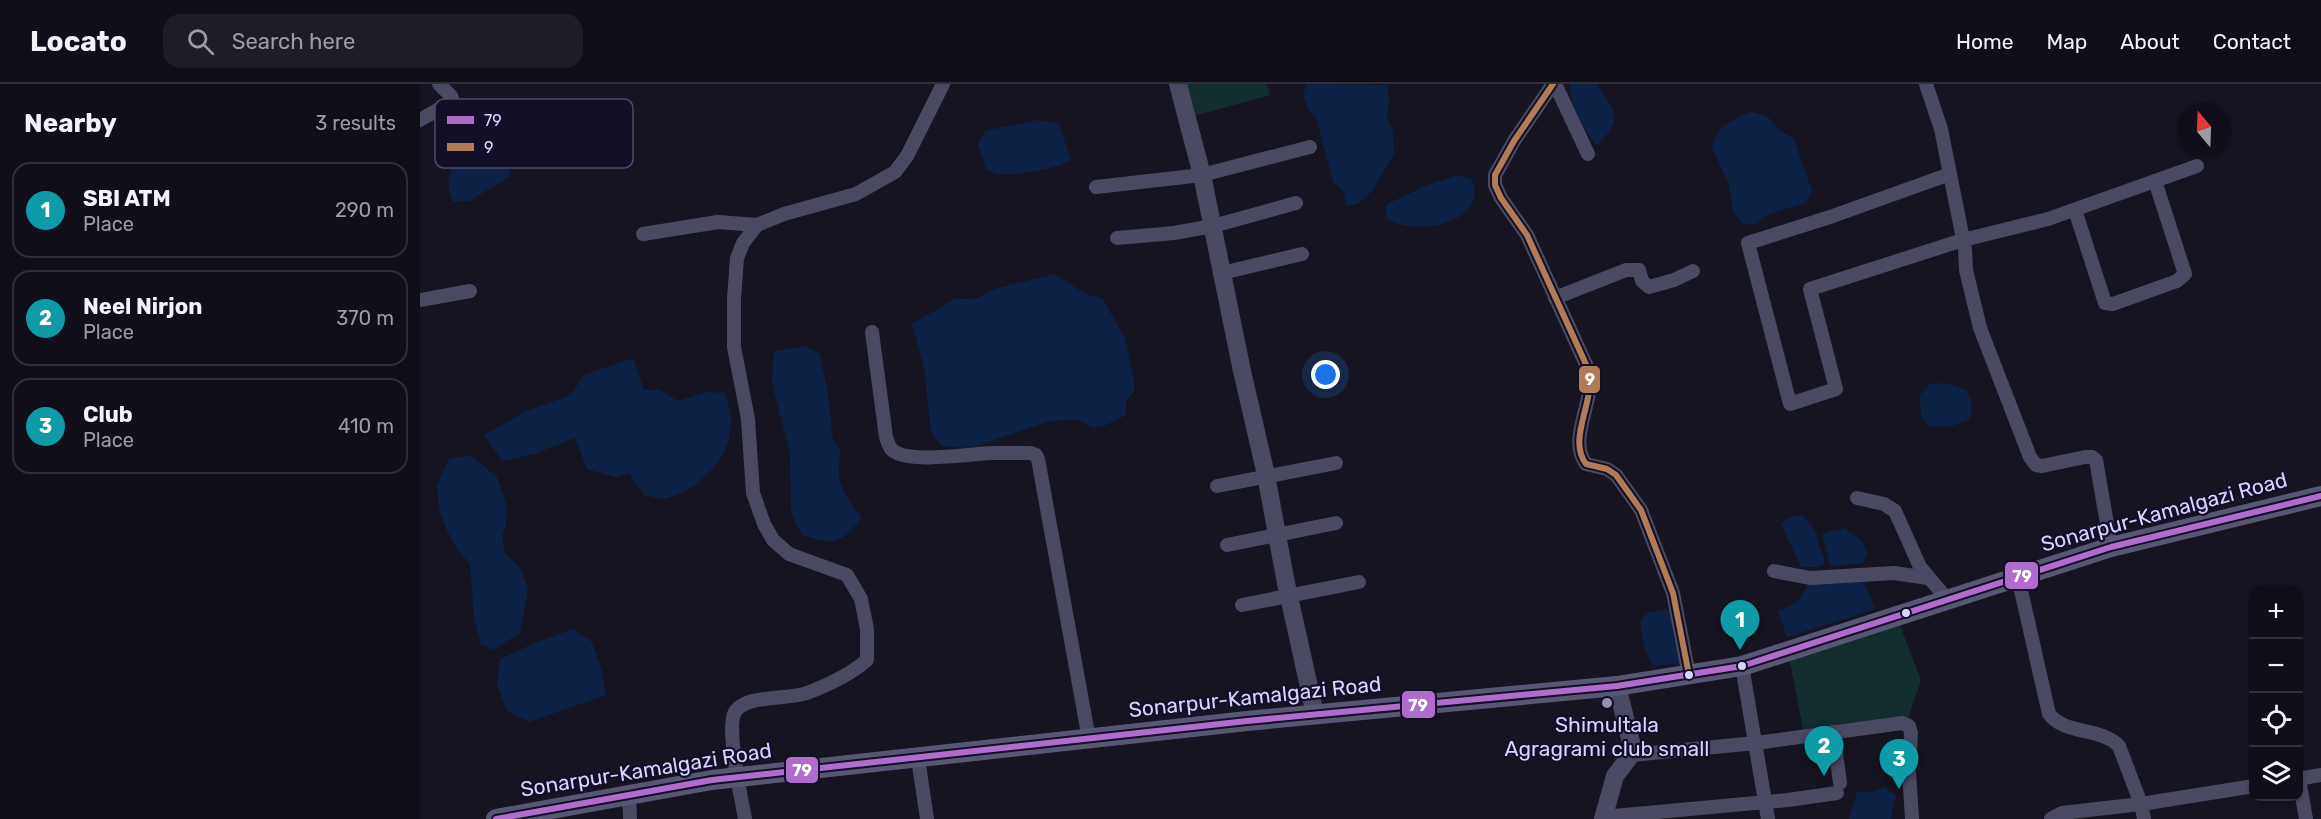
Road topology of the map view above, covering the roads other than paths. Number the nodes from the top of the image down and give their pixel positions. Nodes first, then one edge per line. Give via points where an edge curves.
1 (439, 84) edge
2 (943, 84) edge
3 (1178, 84) edge
4 (1554, 84) edge
5 (1926, 84) edge
6 (452, 99) edge
7 (435, 111) edge
8 (420, 120) edge
9 (1310, 147) dead end
10 (1588, 154) dead end
11 (2197, 166) dead end
12 (1950, 174) junction
13 (1202, 175) junction
14 (2155, 181) junction
15 (1096, 187) dead end
16 (1296, 203) dead end
17 (2074, 210) junction
18 (757, 225) junction
19 (1213, 226) junction
20 (643, 234) dead end
21 (1117, 238) dead end
22 (1964, 240) junction
23 (1302, 254) dead end
24 (1693, 271) dead end
25 (1222, 273) junction
26 (470, 291) dead end
27 (1556, 298) junction
28 (420, 300) edge
29 (872, 332) dead end
30 (1336, 463) dead end
31 (1266, 477) junction
32 (1216, 486) dead end
33 (2321, 495) edge
34 (1857, 498) dead end
35 (1336, 523) dead end
36 (1277, 534) junction
37 (1227, 545) dead end
38 (2111, 547) junction
39 (1774, 571) dead end
40 (2018, 577) junction
41 (1928, 578) junction
42 (1359, 582) dead end
43 (1289, 596) junction
44 (1948, 600) junction
45 (1242, 606) dead end
46 (1742, 666) junction
47 (1689, 675) junction
48 (1617, 686) junction
49 (1315, 714) junction
50 (1833, 732) junction
51 (1089, 739) junction
52 (1756, 743) junction
53 (1631, 755) junction
54 (918, 758) junction
55 (2321, 775) edge
56 (738, 778) junction
57 (2303, 778) edge
58 (2249, 787) edge
59 (629, 795) junction
60 (2303, 801) edge
61 (1766, 802) junction
62 (2141, 804) junction
63 (1689, 815) edge
64 (2081, 815) edge
65 (1603, 818) edge
66 (496, 819) edge
67 (630, 819) edge
68 (745, 819) edge
69 (927, 819) edge
70 (1768, 819) edge
71 (1912, 819) edge
72 (2051, 819) edge
73 (2144, 819) edge
74 (2306, 819) edge

1 - 6 street
2 - 18 street via 907,156 895,171 856,194
3 - 13 street
4 - 10 street
4 - 27 street via 1514,141 1495,175 1495,185 1527,235
5 - 12 street via 1938,117
7 - 8 street
9 - 13 street
11 - 14 street
12 - 22 street
12 - 22 street via 1748,243 1790,405 1836,389 1810,289
13 - 15 street
13 - 19 street
14 - 17 street
14 - 17 street via 2185,274 2180,280 2134,297 2105,303
16 - 19 street
17 - 22 street
18 - 20 street via 718,222
18 - 56 street via 737,258 734,299 734,347 748,419 753,492 773,540 789,554 847,575 861,599 867,629 867,660 854,672 804,694 746,702 735,712 732,723
19 - 21 street
19 - 25 street
22 - 38 street via 1966,270 1980,328 2030,456 2038,467 2085,457 2096,460
23 - 25 street
24 - 27 street via 1648,287 1639,270 1626,270
25 - 31 street
26 - 28 street
27 - 47 street via 1591,381 1578,441 1579,454 1586,464 1616,475 1641,510 1673,593
29 - 51 street via 886,437 894,452 922,457 1036,455
30 - 31 street
31 - 32 street
31 - 36 street
33 - 38 main road, Sonarpur-Kamalgazi Road
34 - 41 street via 1884,504 1895,511
35 - 36 street
36 - 37 street
36 - 43 street
38 - 40 main road, Sonarpur-Kamalgazi Road
39 - 41 street via 1810,578 1894,573
40 - 44 main road, Sonarpur-Kamalgazi Road
40 - 62 street via 2049,714 2058,722 2113,739
41 - 44 street
42 - 43 street
43 - 45 street
43 - 49 street
44 - 46 main road, Sonarpur-Kamalgazi Road
46 - 47 main road, Sonarpur-Kamalgazi Road
46 - 52 street
47 - 48 main road, Sonarpur-Kamalgazi Road
48 - 49 main road, Sonarpur-Kamalgazi Road
48 - 53 street
49 - 51 main road, Sonarpur-Kamalgazi Road
50 - 52 street
50 - 61 street via 1839,788
50 - 71 street via 1902,723 1909,726
51 - 54 main road, Sonarpur-Kamalgazi Road
52 - 53 street
52 - 61 street
53 - 65 street via 1615,776
54 - 56 main road, Sonarpur-Kamalgazi Road
54 - 69 street
55 - 57 street
56 - 59 main road, Sonarpur-Kamalgazi Road
56 - 68 street
58 - 62 street
59 - 66 main road, Sonarpur-Kamalgazi Road
59 - 67 street
60 - 74 street
61 - 63 street
61 - 70 street
62 - 64 street
62 - 73 street
63 - 65 street
64 - 72 street via 2062,813

